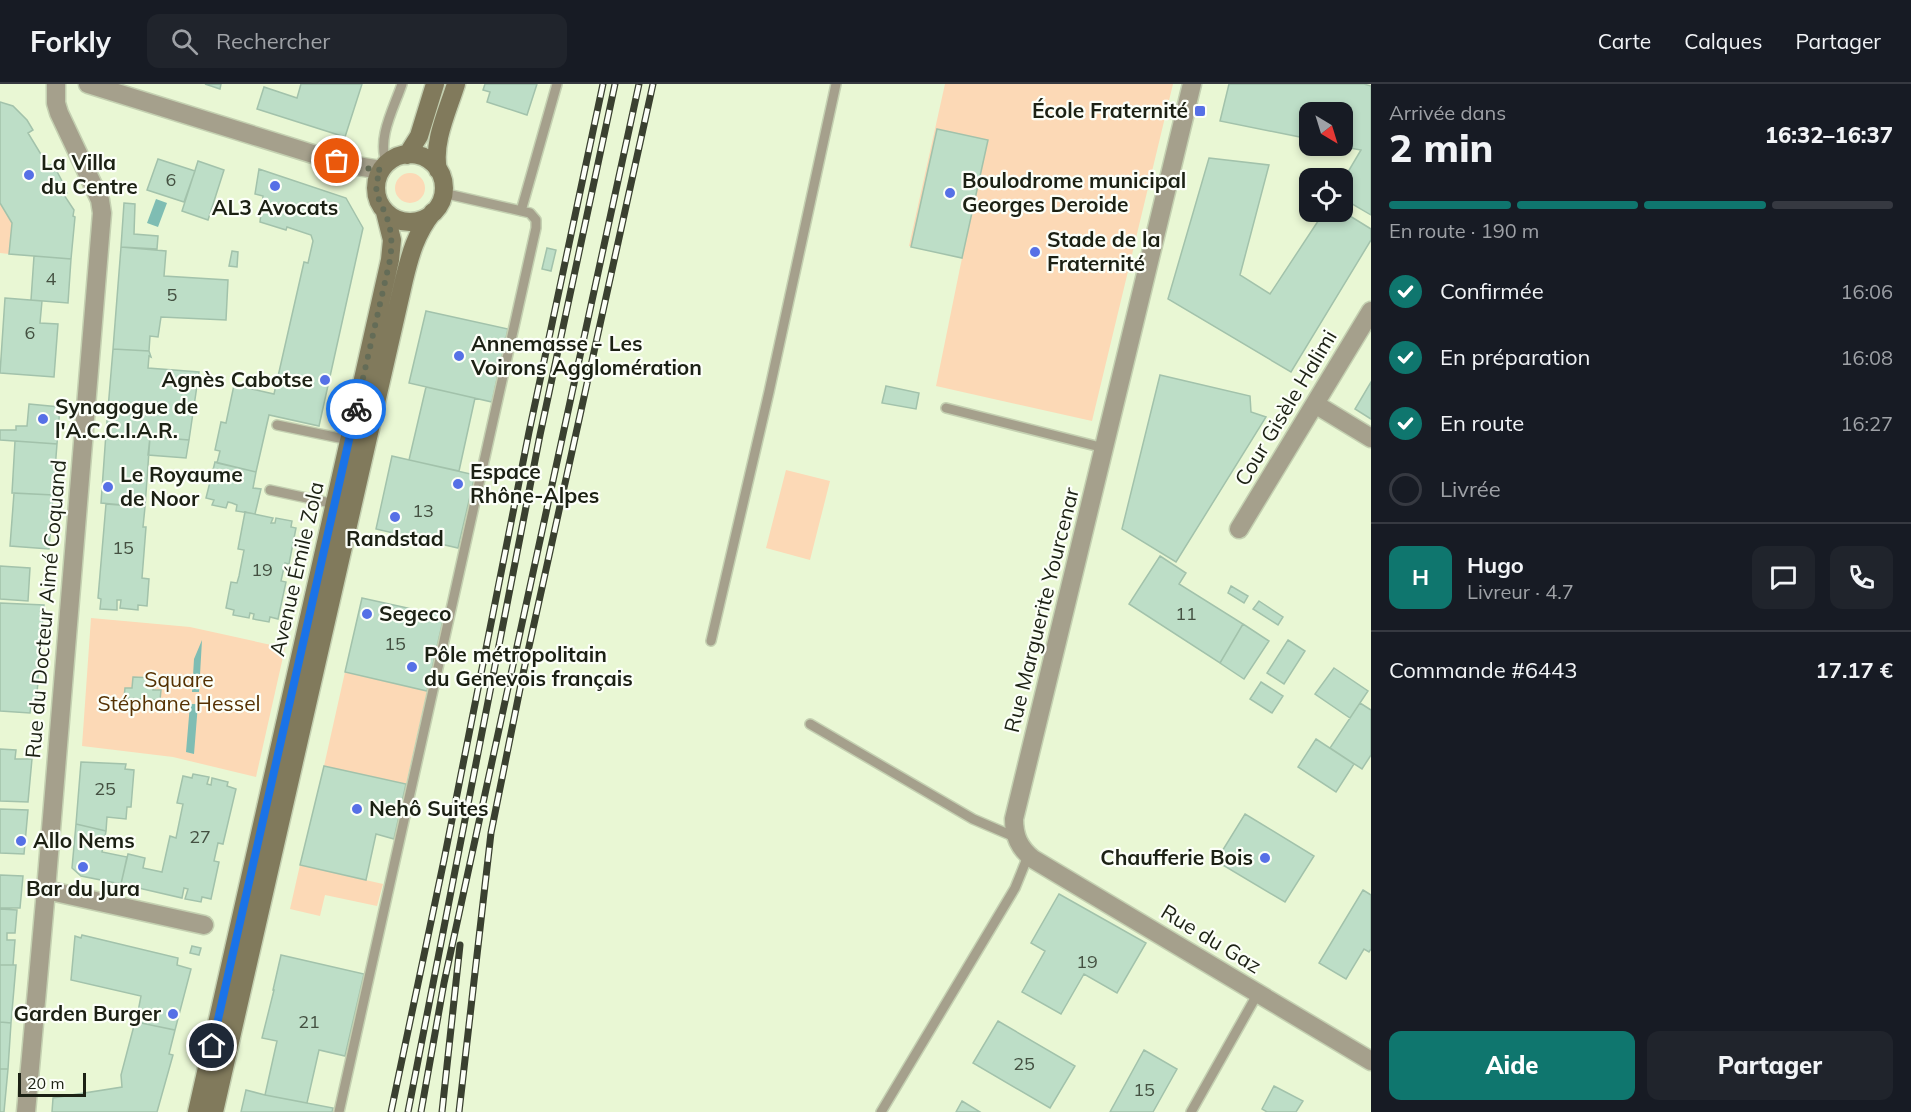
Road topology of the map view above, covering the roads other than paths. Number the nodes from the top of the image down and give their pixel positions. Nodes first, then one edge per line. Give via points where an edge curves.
1 (56, 84) edge
2 (88, 84) edge
3 (402, 84) edge
4 (435, 84) edge
5 (456, 84) edge
6 (556, 84) edge
7 (836, 84) edge
8 (1192, 84) edge
9 (407, 155) junction
10 (384, 167) junction
11 (438, 170) junction
12 (443, 193) junction
13 (521, 211) junction
14 (385, 212) junction
15 (433, 212) junction
16 (1371, 311) edge
17 (1315, 404) junction
18 (946, 408) dead end
19 (277, 425) dead end
20 (1371, 438) edge
21 (349, 440) junction
22 (1104, 448) junction
23 (270, 490) dead end
24 (335, 504) junction
25 (1239, 529) dead end
26 (711, 641) dead end
27 (810, 724) dead end
28 (1016, 838) junction
29 (1028, 856) junction
30 (46, 890) junction
31 (204, 926) dead end
32 (1258, 993) junction
33 (1371, 1061) edge
34 (26, 1112) edge
35 (197, 1112) edge
36 (214, 1112) edge
37 (339, 1112) edge
38 (881, 1112) edge
39 (1191, 1112) edge

1 - 30 street, Rue du Docteur Aimé Coquand via 59,112 100,200 102,213
2 - 10 street via 345,164
3 - 10 lane via 383,144
4 - 9 street via 421,130
5 - 11 street via 437,146
6 - 13 lane
7 - 26 lane
8 - 22 street, Rue Marguerite Yourcenar
9 - 10 street
9 - 11 street via 426,159
10 - 14 street via 376,194
11 - 12 street
12 - 13 lane
12 - 15 street
13 - 37 lane via 533,215 536,228
14 - 15 street via 407,222
14 - 21 street, Avenue Émile Zola via 392,249
15 - 36 street, Avenue Émile Zola via 415,240 404,280
16 - 17 street, Cour Gisèle Halimi
17 - 20 street
17 - 25 street, Cour Gisèle Halimi
18 - 22 lane
19 - 21 lane
21 - 24 street, Avenue Émile Zola
22 - 28 street, Rue Marguerite Yourcenar via 1014,819
23 - 24 lane
24 - 35 street, Avenue Émile Zola
27 - 28 lane via 973,819
28 - 29 street
29 - 32 street, Rue du Gaz
29 - 38 lane via 1015,888
30 - 31 street
30 - 34 street, Rue du Docteur Aimé Coquand
32 - 33 street, Rue du Gaz
32 - 39 lane

